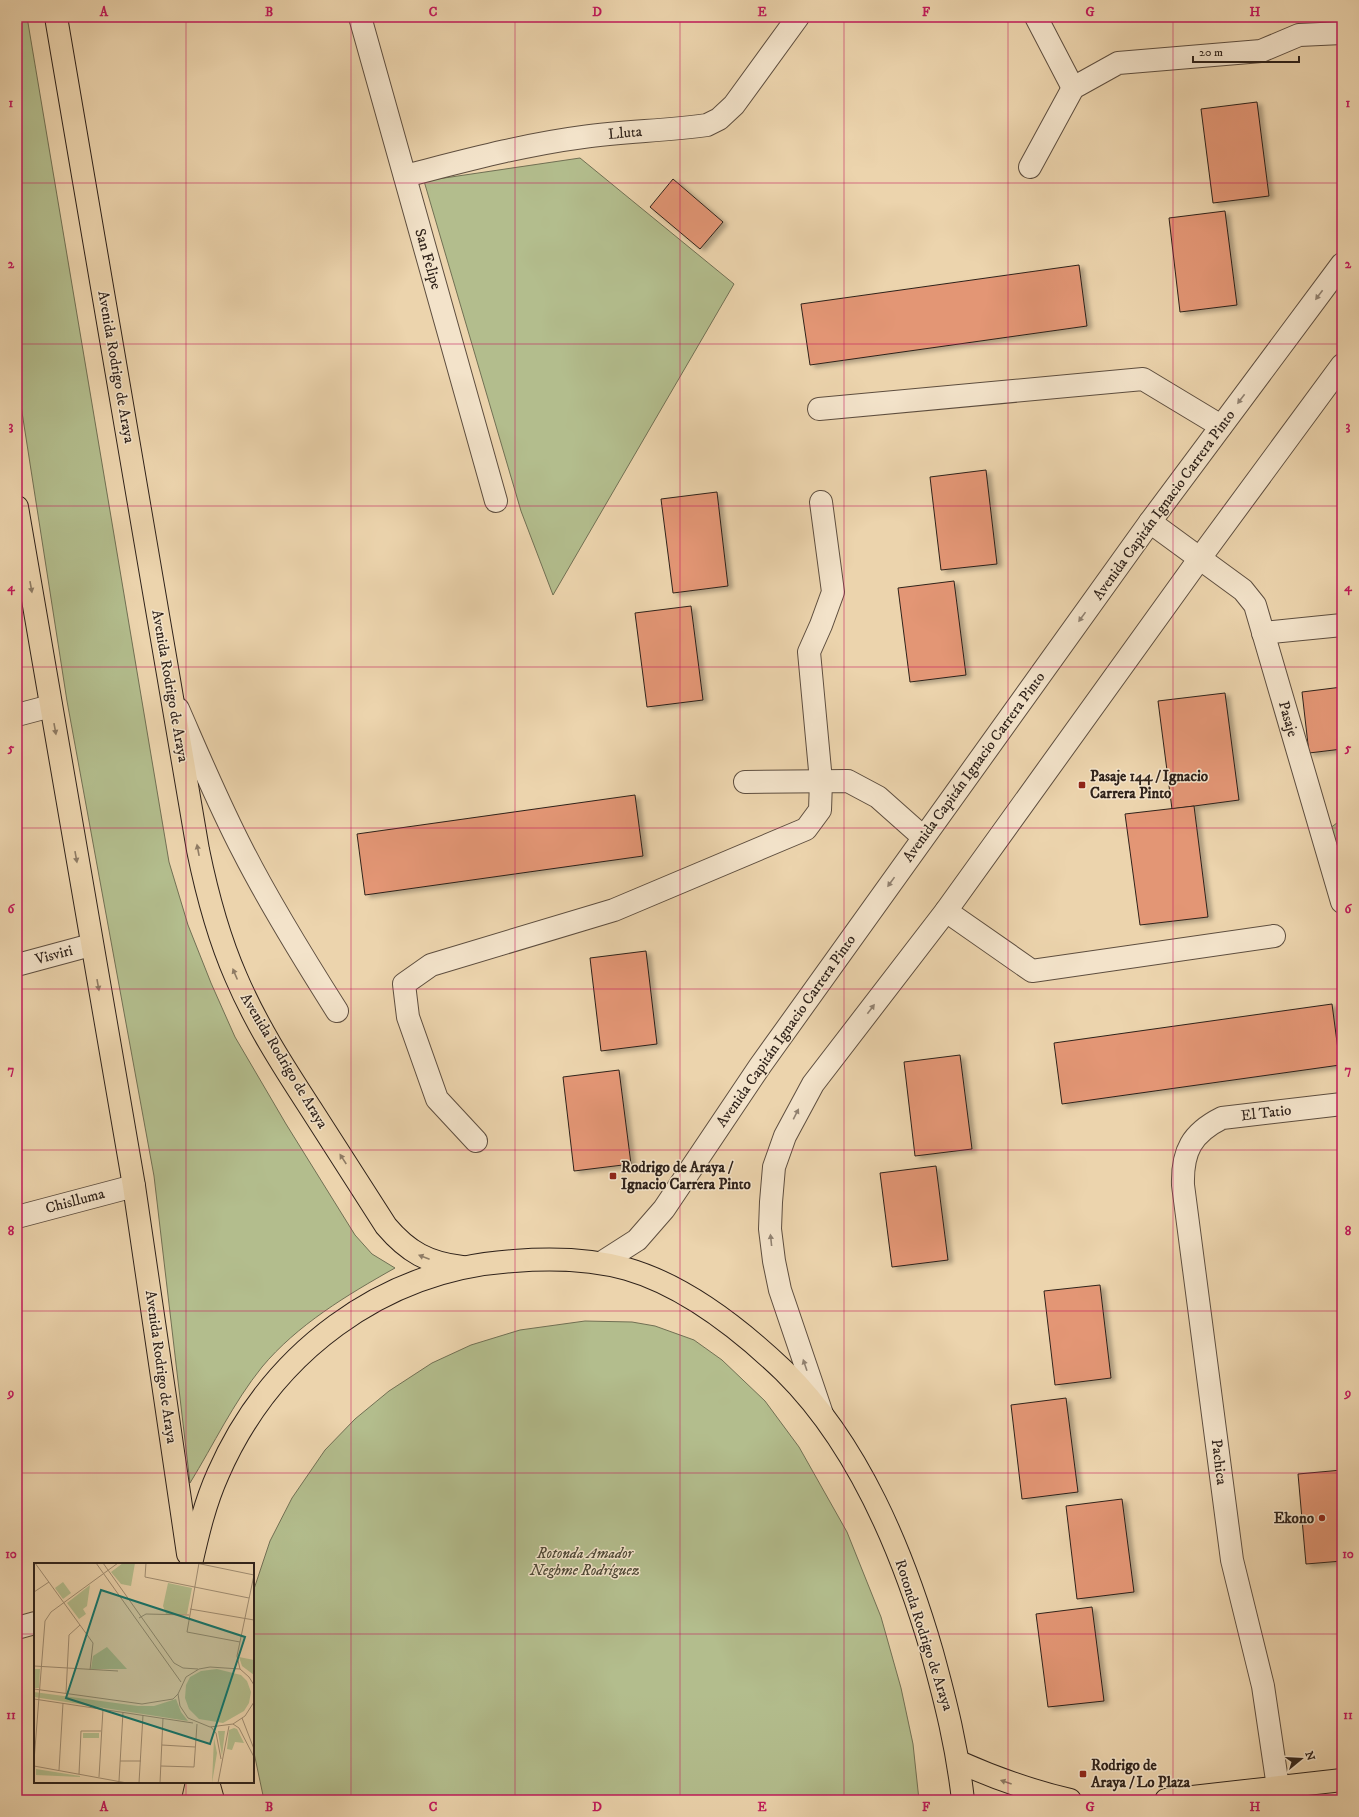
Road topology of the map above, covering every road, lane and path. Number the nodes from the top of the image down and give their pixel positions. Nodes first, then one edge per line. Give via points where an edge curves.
1 (56, 17) edge
2 (360, 17) edge
3 (798, 17) edge
4 (1036, 17) edge
5 (1342, 33) edge
6 (1073, 88) junction
7 (1030, 167) dead end
8 (405, 176) junction
9 (1342, 264) edge
10 (1342, 365) edge
11 (820, 409) dead end
12 (1221, 426) junction
13 (496, 500) dead end
14 (821, 502) dead end
15 (17, 507) edge
16 (1150, 522) junction
17 (1200, 558) junction
18 (1342, 625) edge
19 (1263, 633) junction
20 (170, 690) junction
21 (51, 706) junction
22 (17, 715) edge
23 (821, 781) junction
24 (745, 782) dead end
25 (923, 837) junction
26 (1342, 902) edge
27 (946, 911) junction
28 (1274, 936) dead end
29 (91, 945) junction
30 (17, 964) edge
31 (337, 1011) dead end
32 (1342, 1104) edge
33 (1195, 1137) joint
34 (476, 1141) dead end
35 (134, 1186) junction
36 (17, 1217) edge
37 (601, 1263) junction
38 (462, 1267) junction
39 (822, 1415) junction
40 (190, 1563) edge
41 (190, 1563) edge
42 (34, 1623) edge
43 (17, 1628) edge
44 (959, 1762) junction
45 (1342, 1780) edge
46 (197, 1783) edge
47 (208, 1783) edge
48 (1278, 1787) junction
49 (193, 1800) edge
50 (213, 1800) edge
51 (963, 1800) edge
52 (1070, 1800) edge
53 (1166, 1800) edge

1 - 20 main road, Avenida Rodrigo de Araya
2 - 8 street, San Felipe
3 - 8 street, Lluta via 734,105 719,119 707,125 585,136 549,142 488,154
4 - 6 street
5 - 6 street via 1299,35 1261,51 1118,63
6 - 7 street
8 - 13 street, San Felipe
9 -> 12 street, Avenida Capitán Ignacio Carrera Pinto
10 - 17 street
11 - 12 street via 1143,379
12 - 16 street, Avenida Capitán Ignacio Carrera Pinto
14 - 23 street via 833,592 808,652
15 -> 21 main road, Avenida Rodrigo de Araya
16 - 17 street, Pasaje
16 -> 25 street, Avenida Capitán Ignacio Carrera Pinto
17 - 19 street, Pasaje via 1243,590 1255,605
17 - 27 street
18 - 19 street
19 - 26 street, Pasaje
20 - 31 street via 243,852 288,933
38 -> 20 main road, Avenida Rodrigo de Araya via 443,1265 417,1254 399,1242 284,1068 258,1022 222,943 207,894
21 - 22 street
21 -> 29 main road, Avenida Rodrigo de Araya
23 - 24 street
23 - 25 street via 848,781 878,797
23 - 34 street via 820,810 806,829 614,910 431,965 404,984 408,1017 437,1099
25 -> 37 street, Avenida Capitán Ignacio Carrera Pinto via 760,1066 664,1209 637,1240
27 - 28 street via 1032,971
39 -> 27 street via 780,1290 774,1261 770,1229 774,1167 785,1136 813,1084
29 - 30 street, Visviri
29 -> 35 main road, Avenida Rodrigo de Araya
32 - 33 street, El Tatio via 1222,1118 1207,1126
33 - 48 street, Pachica via 1187,1151 1183,1168 1184,1192 1232,1560 1263,1686
35 - 36 street, Chislluma
35 - 41 main road, Avenida Rodrigo de Araya
37 - 38 main road, Rotonda Rodrigo de Araya via 538,1259
37 - 39 main road, Rotonda Rodrigo de Araya via 654,1279 681,1292 708,1310 785,1372
38 - 40 main road, Rotonda Rodrigo de Araya via 403,1286 366,1305 331,1328 277,1379 257,1406 218,1473 201,1519
39 - 44 main road, Rotonda Rodrigo de Araya via 867,1487 907,1575 947,1707
42 - 43 street
44 - 51 main road, Rotonda Rodrigo de Araya
52 -> 44 main road via 994,1778
45 - 48 main road
46 - 49 main road
47 - 50 main road
48 - 53 main road

